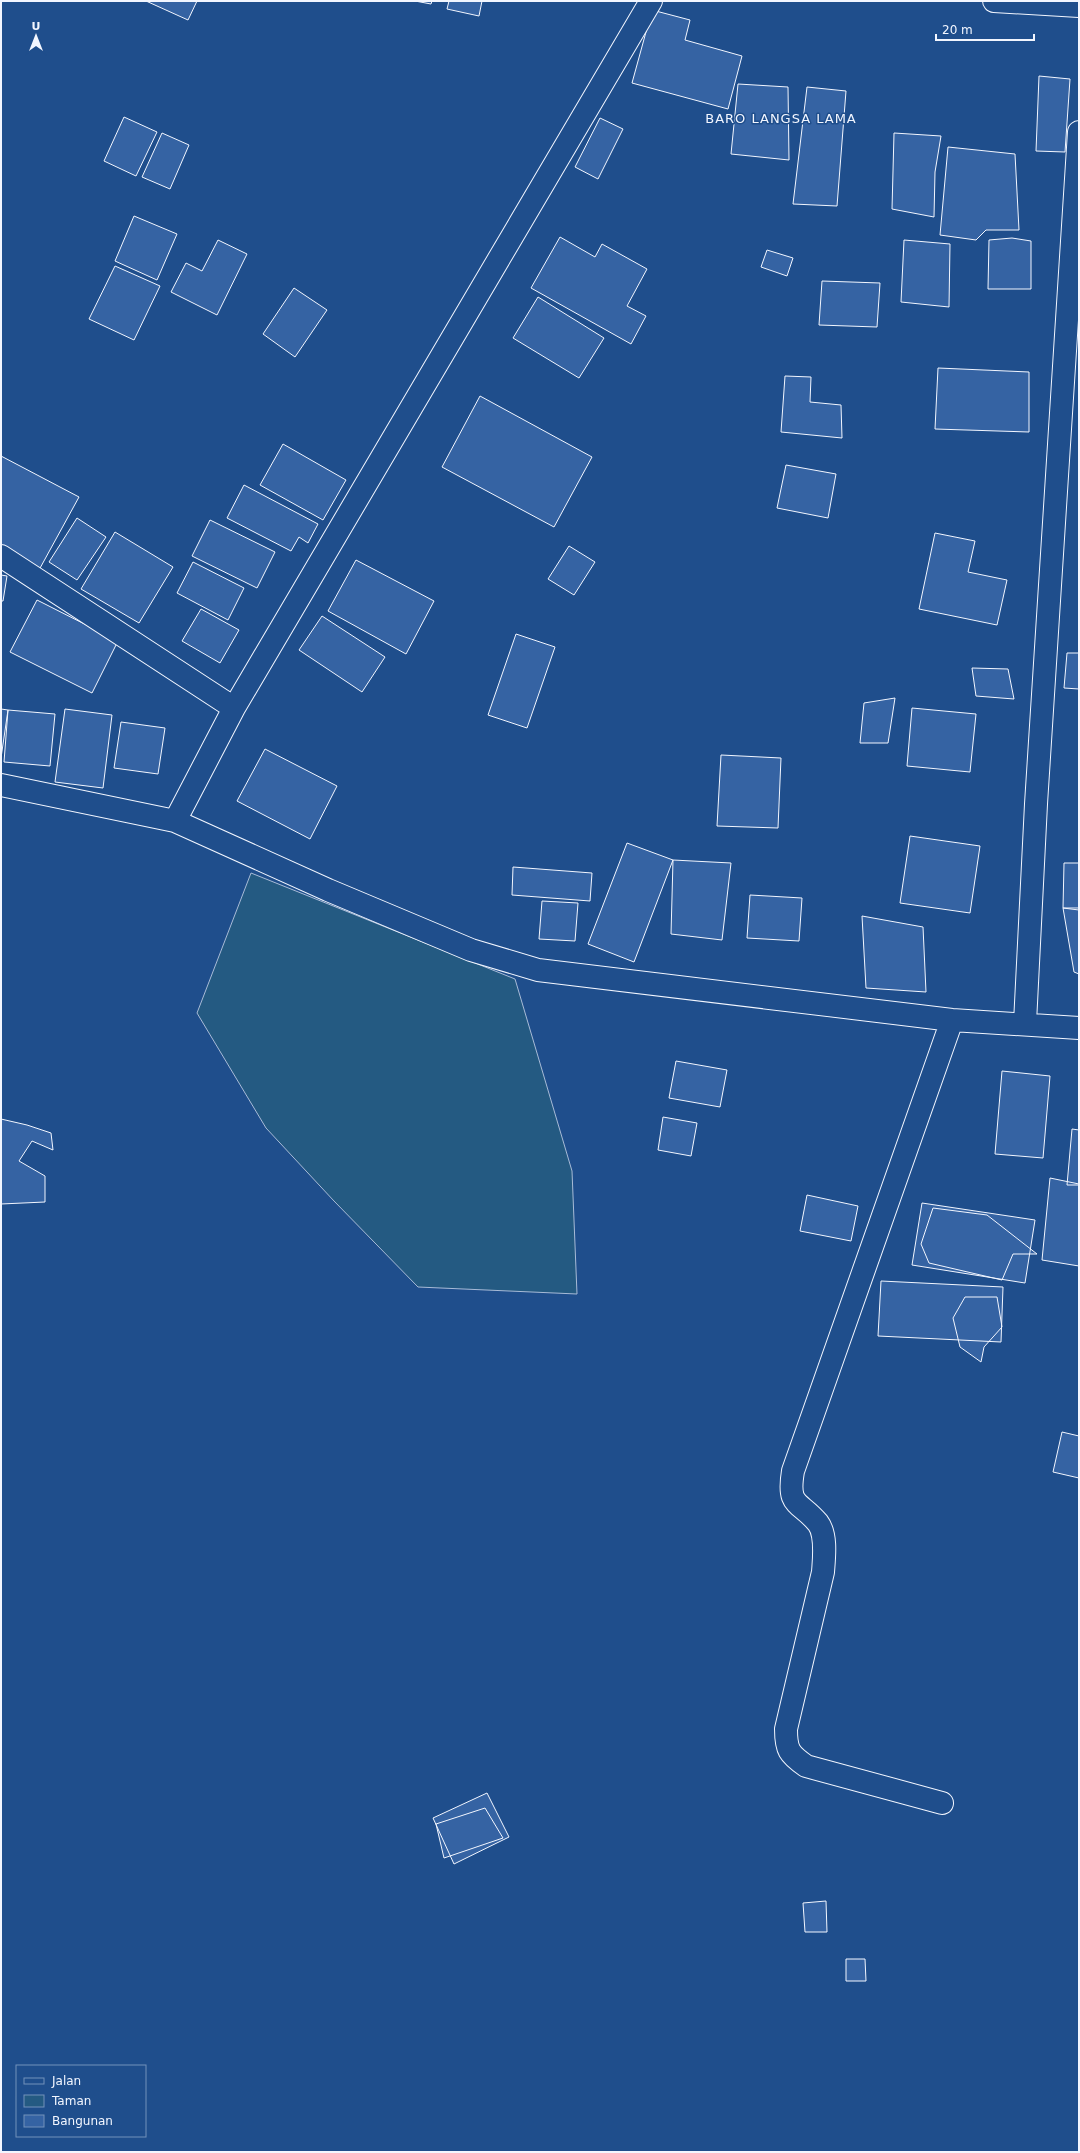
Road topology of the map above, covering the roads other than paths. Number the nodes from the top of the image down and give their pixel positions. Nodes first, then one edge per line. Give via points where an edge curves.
1 (651, 1) edge
2 (994, 1) edge
3 (1079, 6) edge
4 (1079, 132) edge
5 (1, 556) edge
6 (234, 708) junction
7 (1, 785) edge
8 (175, 821) junction
9 (952, 1020) junction
10 (1025, 1023) junction
11 (1079, 1028) edge
12 (942, 1803) dead end

1 - 6 main road
2 - 3 main road
4 - 10 main road via 1036,804
5 - 6 main road
6 - 8 main road
7 - 8 main road
8 - 9 main road via 328,890 471,950 538,970
9 - 10 main road
9 - 12 main road via 793,1471 791,1492 794,1501 818,1524 823,1537 824,1553 823,1572 786,1729 787,1749 806,1766
10 - 11 main road

